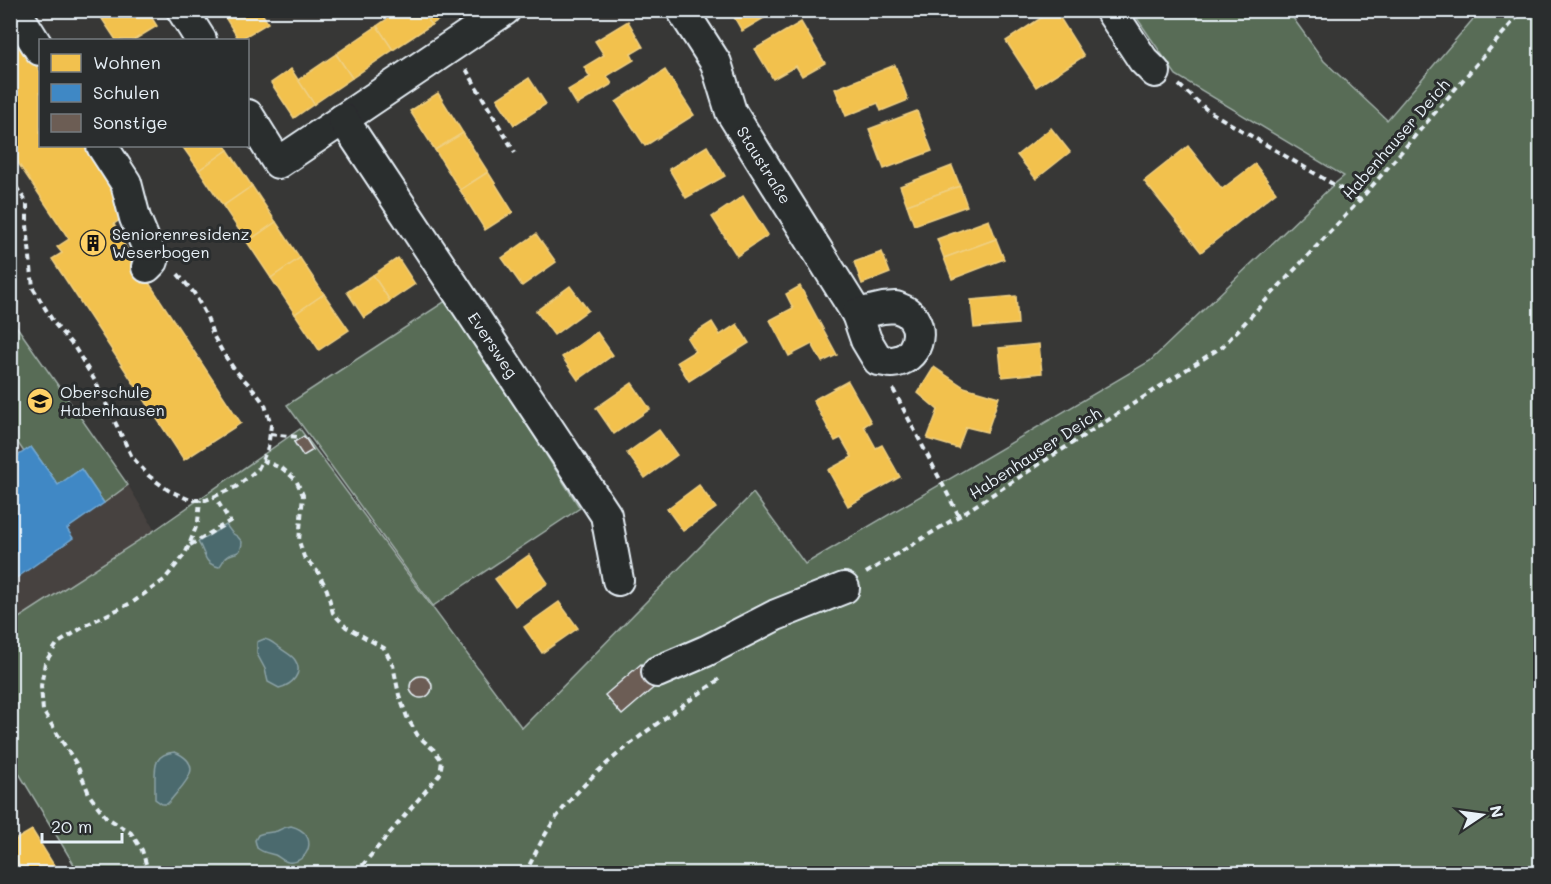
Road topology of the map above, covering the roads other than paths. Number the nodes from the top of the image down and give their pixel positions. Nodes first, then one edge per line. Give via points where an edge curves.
1 (15, 10) edge
2 (182, 10) edge
3 (505, 10) edge
4 (682, 10) edge
5 (1110, 10) edge
6 (200, 39) edge
7 (39, 48) edge
8 (1155, 72) road end
9 (249, 117) edge
10 (343, 119) junction
11 (103, 147) edge
12 (161, 268) road end
13 (857, 314) junction
14 (618, 580) dead end
15 (844, 588) road end
16 (657, 672) dead end

1 - 7 street
2 - 6 street
3 - 10 street
4 - 13 street, Staustraße via 716,63 731,112
5 - 8 street
9 - 10 street via 278,163
10 - 14 street, Eversweg via 606,515
11 - 12 street via 126,183 135,218 153,261
13 - 13 street, Staustraße via 896,307 908,312 919,335 915,348 906,358 894,362 878,360
15 - 16 street via 776,615

